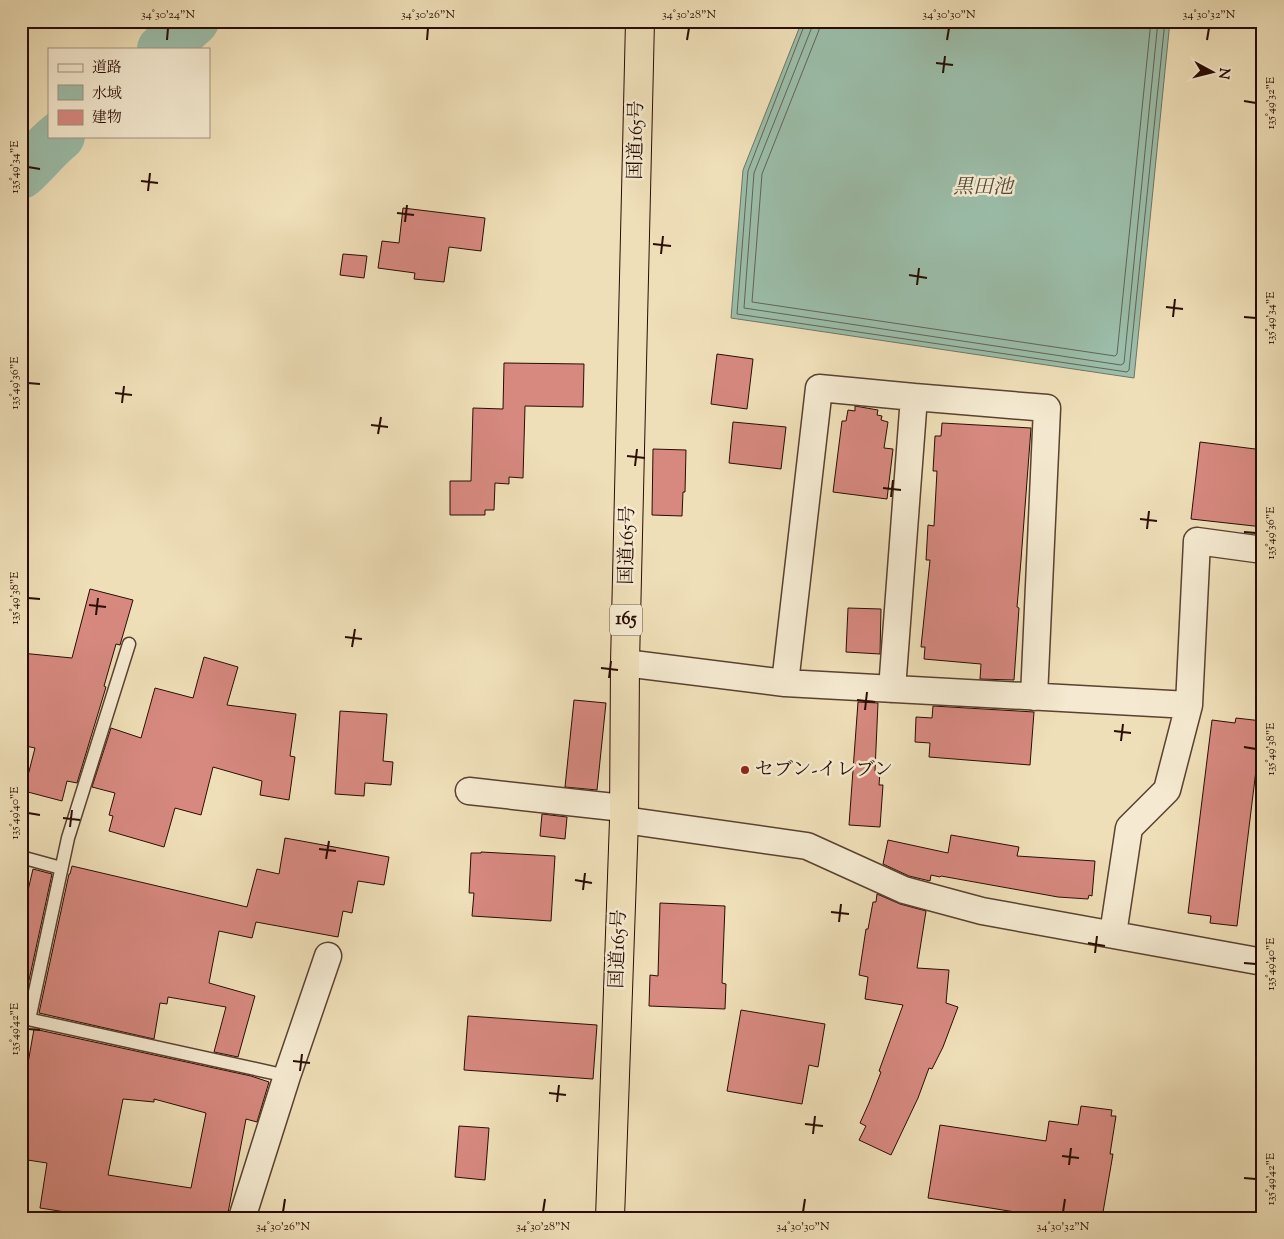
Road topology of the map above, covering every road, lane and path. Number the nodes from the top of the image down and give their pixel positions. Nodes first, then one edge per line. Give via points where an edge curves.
1 (640, 21) edge
2 (914, 397) junction
3 (1263, 550) edge
4 (129, 644) dead end
5 (625, 663) junction
6 (785, 683) junction
7 (892, 689) junction
8 (1034, 696) junction
9 (1189, 705) junction
10 (468, 791) dead end
11 (623, 814) junction
12 (21, 857) edge
13 (61, 868) junction
14 (1114, 934) junction
15 (328, 956) dead end
16 (1263, 962) edge
17 (287, 1076) junction
18 (242, 1218) edge
19 (610, 1218) edge

1 - 5 highway, 国道165号 / 165
2 - 6 street via 819,388
2 - 7 street
2 - 8 street via 1047,408
3 - 9 street via 1197,541
4 - 13 lane
5 - 6 street
5 - 11 highway, 国道165号 / 165
6 - 7 street
7 - 8 street
8 - 9 street
9 - 14 street via 1167,790 1129,828
10 - 11 street
11 - 14 street via 807,846 904,890 982,911
11 - 19 highway, 国道165号 / 165
12 - 13 lane
13 - 17 lane via 30,1015 32,1020
14 - 16 street
15 - 17 street
17 - 18 street

